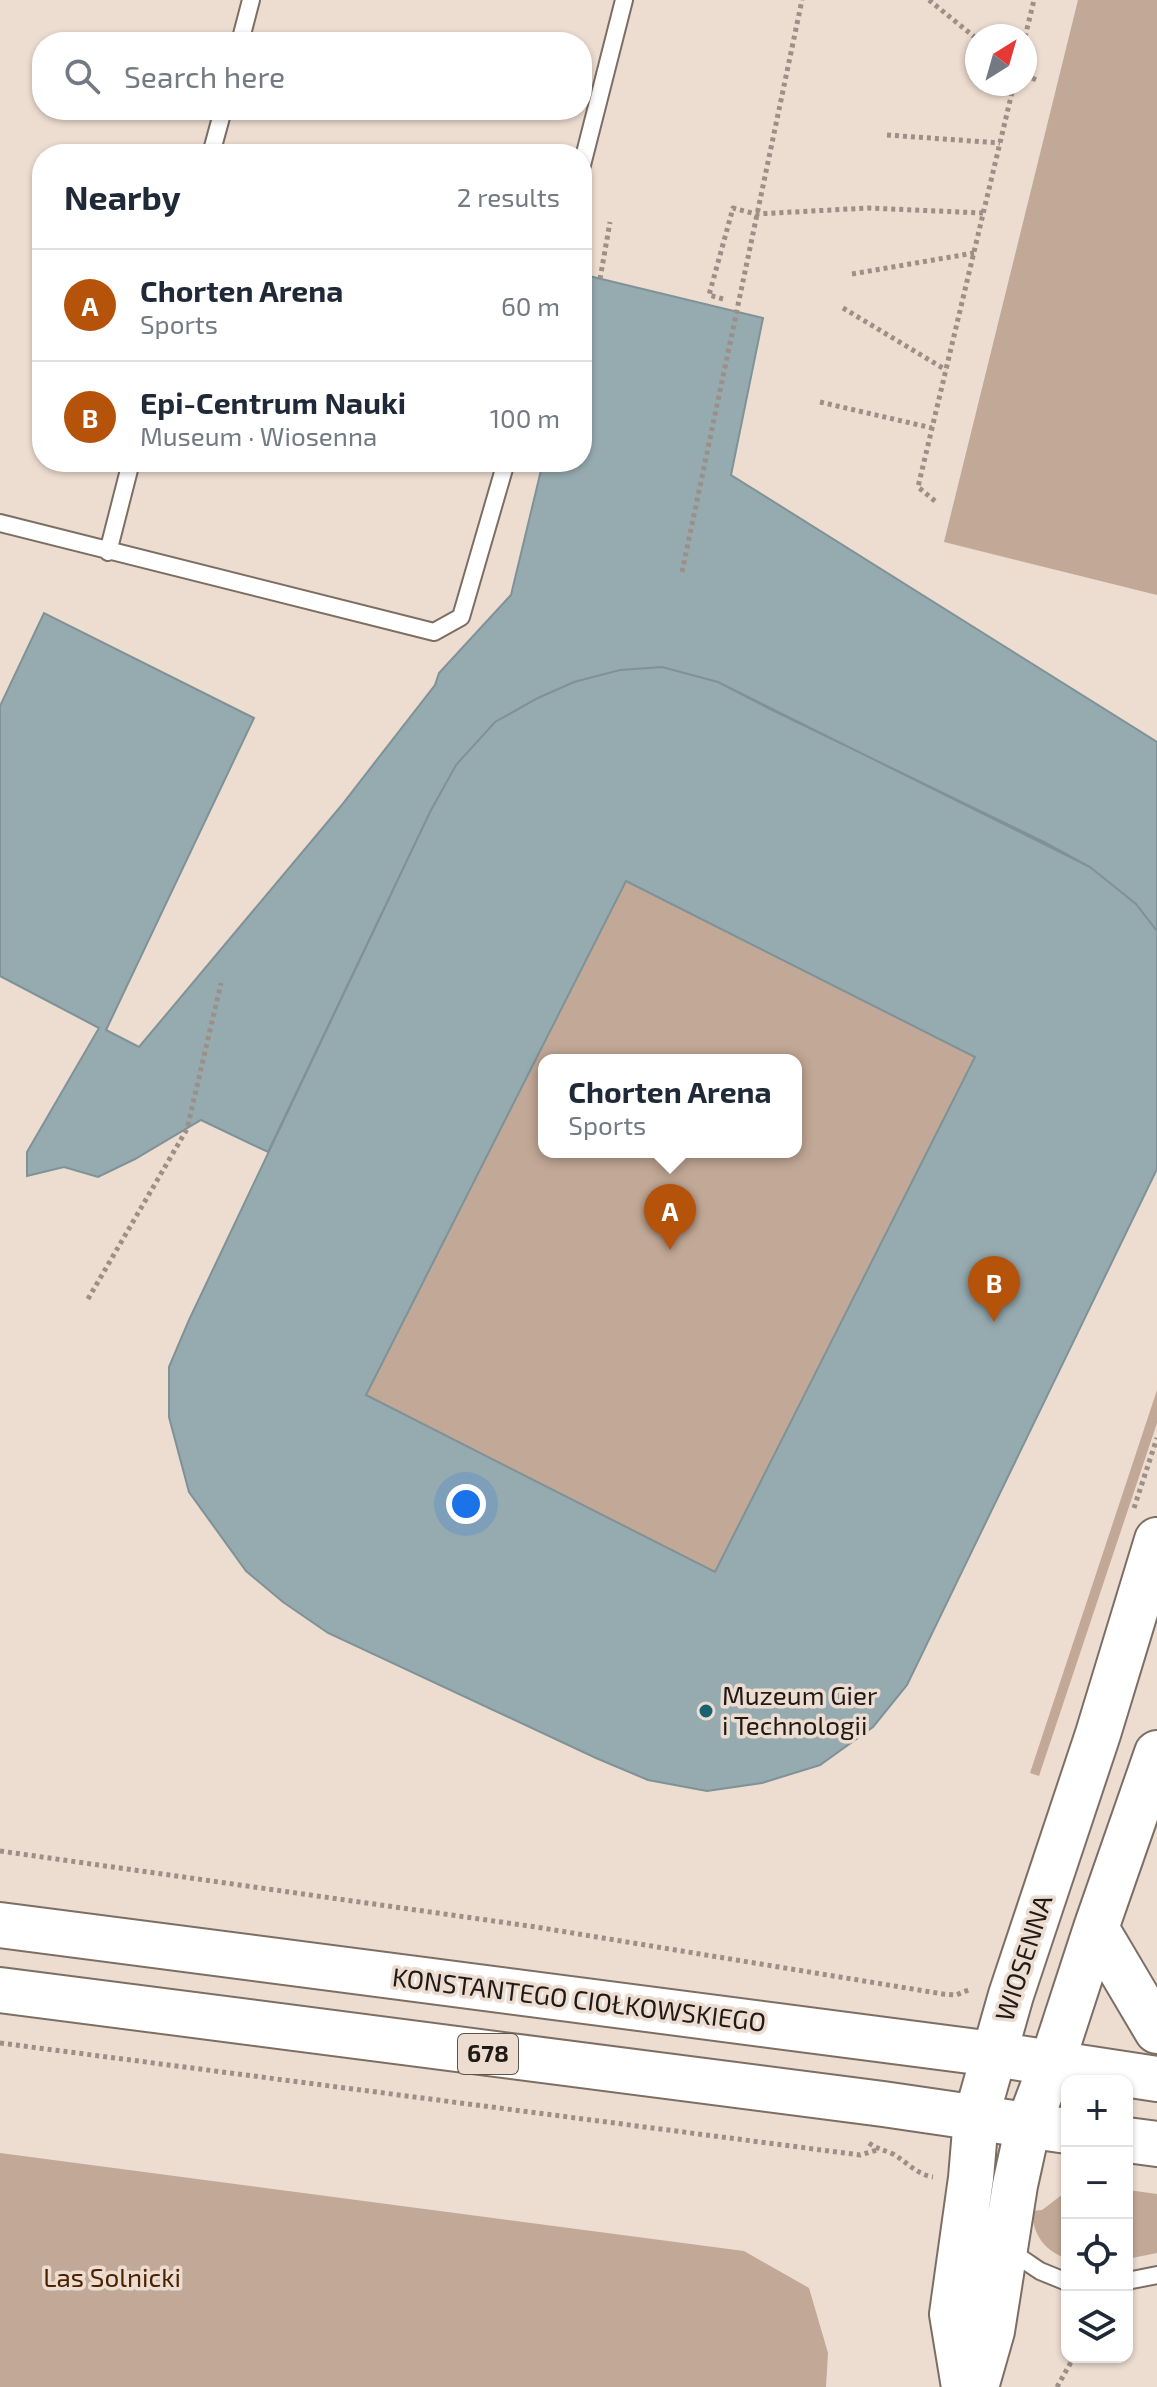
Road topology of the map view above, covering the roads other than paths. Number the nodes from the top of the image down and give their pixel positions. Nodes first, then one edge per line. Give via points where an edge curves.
1 (251, 0) edge
2 (624, 0) edge
3 (243, 32) edge
4 (220, 120) edge
5 (214, 144) edge
6 (587, 144) edge
7 (128, 472) edge
8 (503, 472) edge
9 (0, 523) edge
10 (108, 552) junction
11 (1157, 1540) edge
12 (1098, 1734) junction
13 (1157, 1752) edge
14 (0, 1925) edge
15 (1096, 1928) junction
16 (0, 1990) edge
17 (547, 1996) junction
18 (1157, 2031) edge
19 (993, 2054) junction
20 (538, 2060) junction
21 (1052, 2063) junction
22 (1157, 2079) edge
23 (976, 2118) junction
24 (1048, 2129) edge
25 (1133, 2141) edge
26 (1157, 2144) edge
27 (1005, 2247) junction
28 (1157, 2275) edge
29 (1061, 2280) edge
30 (1133, 2280) edge
31 (964, 2387) edge
32 (976, 2387) edge

1 - 3 lane
2 - 6 lane
4 - 5 lane
7 - 10 lane
8 - 10 lane via 461,617 434,632
9 - 10 lane
11 - 12 main road, WIOSENNA
12 - 13 main road
12 - 19 main road, WIOSENNA
13 - 15 main road
14 - 17 main road, KONSTANTEGO CIOŁKOWSKIEGO
15 - 18 main road
15 - 21 main road
16 - 20 main road, 678
17 - 19 main road, KONSTANTEGO CIOŁKOWSKIEGO
17 - 20 main road
19 - 21 main road, KONSTANTEGO CIOŁKOWSKIEGO
19 - 23 main road, WIOSENNA
20 - 23 main road, 678
21 - 22 main road, KONSTANTEGO CIOŁKOWSKIEGO
21 - 24 main road
23 - 24 main road, 678
23 - 31 main road, WIOSENNA via 952,2314
24 - 27 main road via 1015,2185
25 - 26 main road
27 - 29 lane
27 - 32 main road via 992,2331
28 - 30 lane

